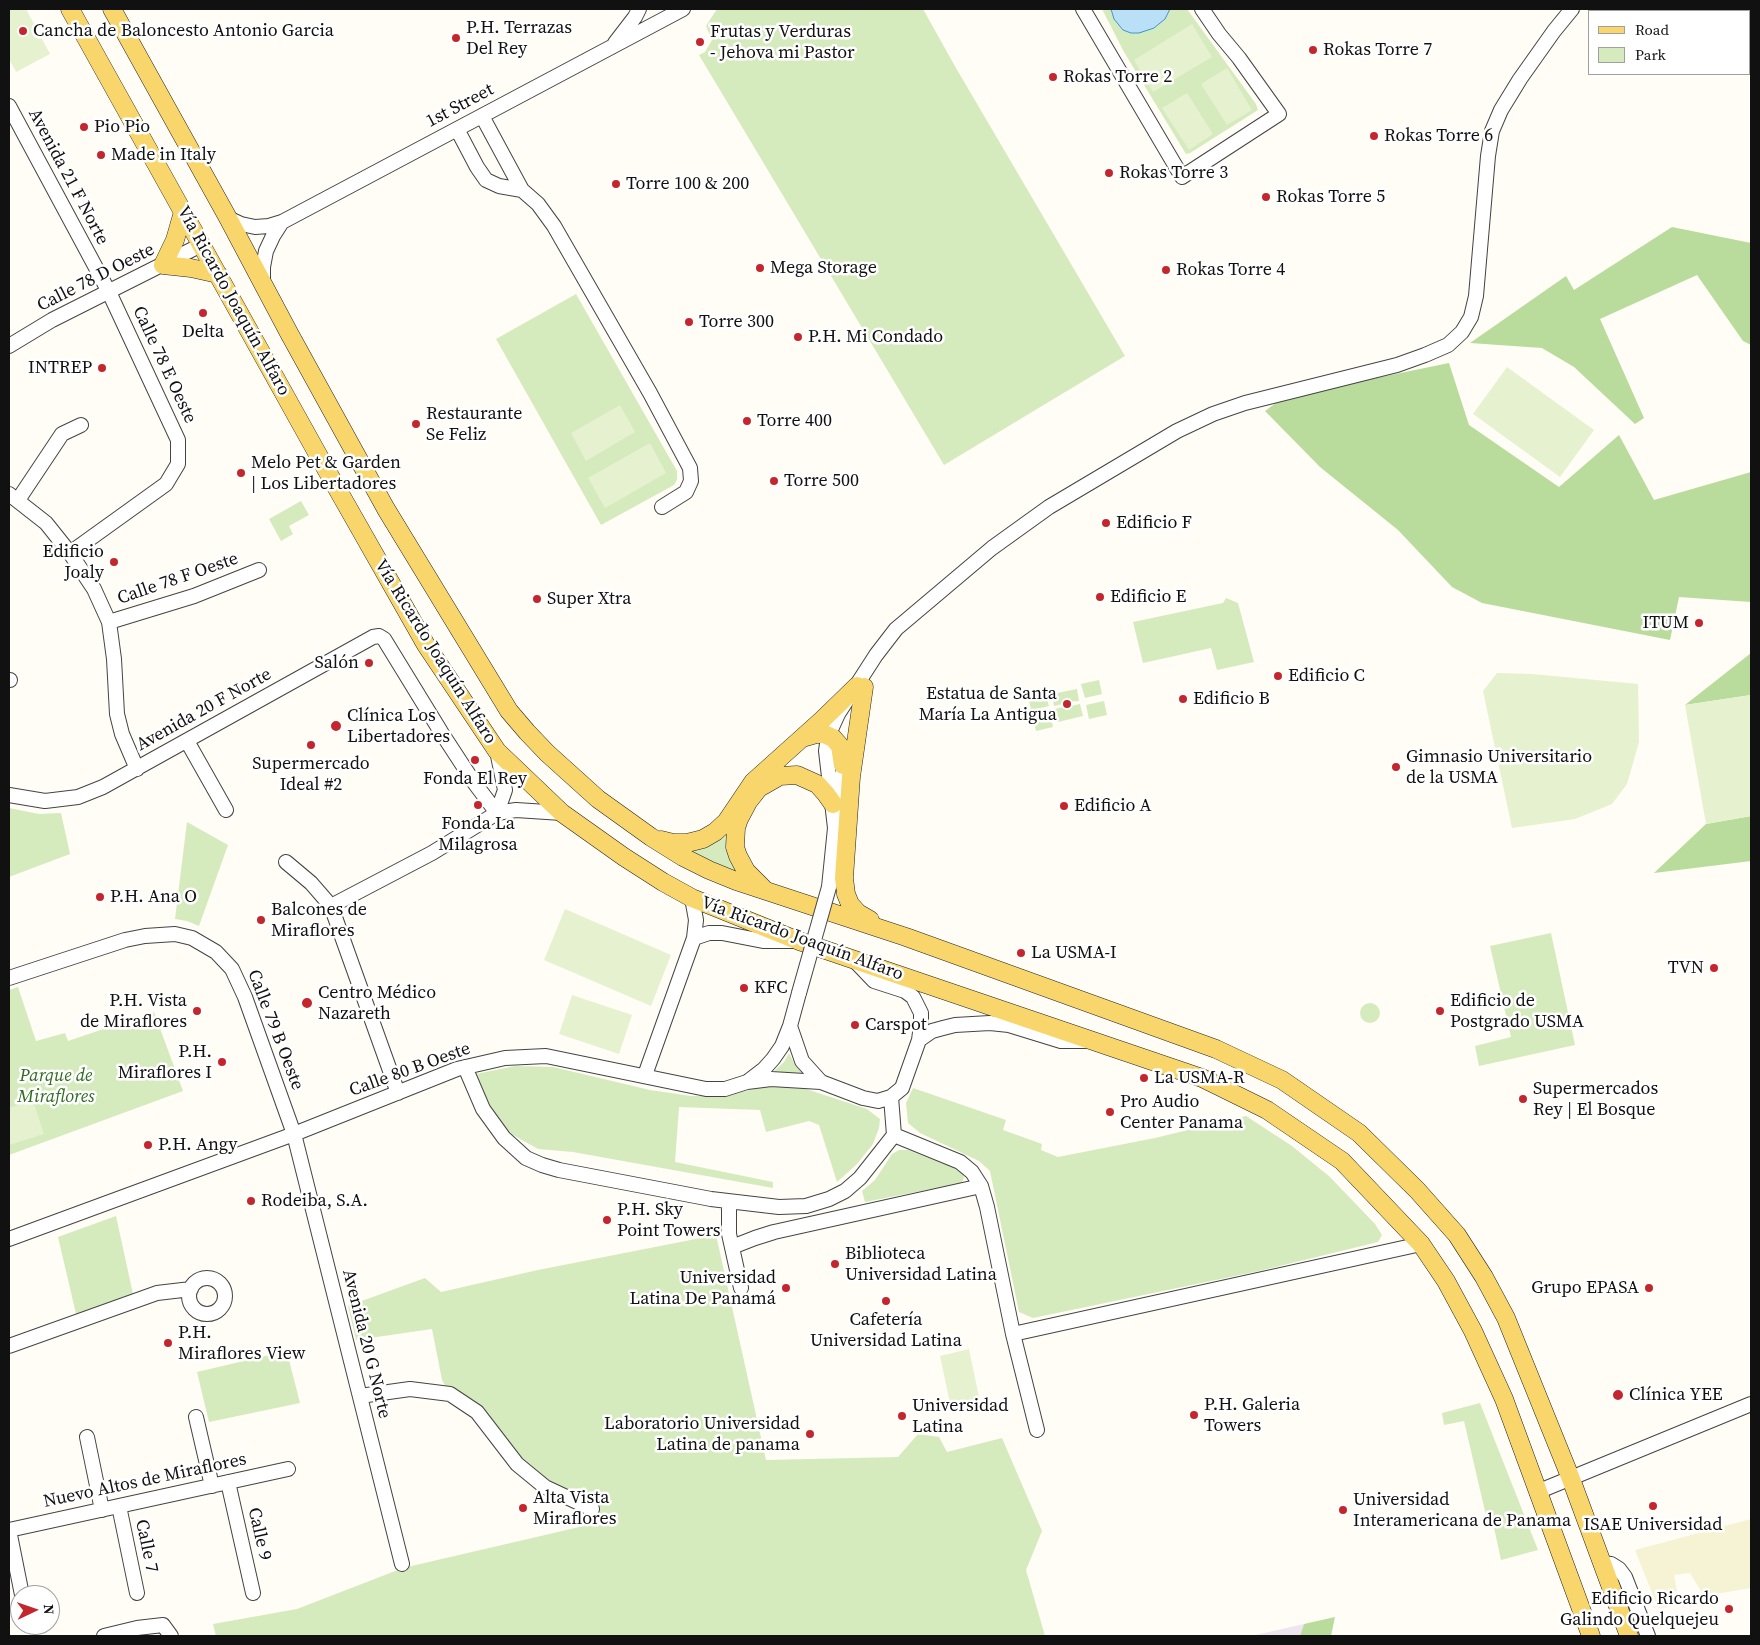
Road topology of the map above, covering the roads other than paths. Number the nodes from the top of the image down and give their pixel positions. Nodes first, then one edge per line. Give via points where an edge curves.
1 (70, 9) edge
2 (112, 9) edge
3 (639, 9) edge
4 (646, 9) edge
5 (683, 9) edge
6 (1083, 9) edge
7 (1202, 9) edge
8 (1572, 9) edge
9 (655, 24) junction
10 (612, 46) junction
11 (9, 106) edge
12 (482, 116) junction
13 (457, 129) junction
14 (522, 190) junction
15 (183, 212) junction
16 (228, 218) junction
17 (282, 222) junction
18 (201, 245) junction
19 (163, 265) junction
20 (218, 274) junction
21 (264, 284) junction
22 (109, 292) junction
23 (9, 346) edge
24 (81, 424) dead end
25 (13, 497) edge
26 (662, 508) dead end
27 (70, 553) junction
28 (259, 570) dead end
29 (108, 622) junction
30 (860, 686) junction
31 (828, 736) junction
32 (801, 739) junction
33 (187, 741) junction
34 (497, 751) junction
35 (843, 764) junction
36 (136, 769) junction
37 (9, 795) edge
38 (833, 804) junction
39 (226, 810) dead end
40 (497, 813) junction
41 (562, 813) junction
42 (835, 828) junction
43 (651, 837) junction
44 (286, 862) dead end
45 (765, 890) junction
46 (692, 898) junction
47 (331, 906) junction
48 (694, 938) junction
49 (906, 938) junction
50 (799, 941) junction
51 (851, 958) junction
52 (9, 978) edge
53 (790, 1026) junction
54 (919, 1040) junction
55 (1092, 1041) junction
56 (466, 1068) junction
57 (645, 1075) junction
58 (747, 1082) junction
59 (822, 1082) junction
60 (398, 1093) junction
61 (891, 1097) junction
62 (294, 1134) junction
63 (894, 1135) junction
64 (981, 1186) junction
65 (729, 1202) junction
66 (806, 1206) junction
67 (810, 1226) junction
68 (9, 1239) edge
69 (1421, 1244) junction
70 (732, 1248) junction
71 (741, 1288) dead end
72 (191, 1289) dead end
73 (1012, 1334) junction
74 (9, 1346) edge
75 (360, 1396) junction
76 (1751, 1404) edge
77 (196, 1417) dead end
78 (1037, 1430) dead end
79 (87, 1437) dead end
80 (288, 1469) dead end
81 (1572, 1479) junction
82 (228, 1482) junction
83 (212, 1486) junction
84 (1537, 1492) junction
85 (119, 1506) junction
86 (592, 1509) dead end
87 (102, 1510) junction
88 (9, 1530) edge
89 (1601, 1563) junction
90 (402, 1564) dead end
91 (20, 1585) edge
92 (137, 1593) dead end
93 (253, 1593) dead end
94 (104, 1636) edge
95 (172, 1636) edge
96 (1591, 1636) edge
97 (1629, 1636) edge
98 (1648, 1636) edge

1 - 15 main road, Vía Ricardo Joaquín Alfaro
2 - 16 main road, Vía Ricardo Joaquín Alfaro
3 - 10 street
4 - 9 street
5 - 9 street, 1st Street
6 - 7 street via 1182,177 1279,114
8 - 30 street via 1520,79 1492,132 1476,296 1471,317 1462,332 1448,345 1426,355 1245,403 1178,431 1049,507 992,548 896,629 876,655
9 - 10 street, 1st Street
10 - 12 street, 1st Street
11 - 22 street, Avenida 21 F Norte
12 - 13 street, 1st Street
12 - 14 street
13 - 14 street via 486,180
13 - 17 street, 1st Street
14 - 26 street via 538,204 554,226 690,468 691,481 686,492
15 - 18 main road, Vía Ricardo Joaquín Alfaro
15 - 19 main road
16 - 17 street, 1st Street via 255,227
16 - 21 main road, Vía Ricardo Joaquín Alfaro
17 - 21 street via 266,251
18 - 19 street, Calle 78 D Oeste
18 - 20 main road, Vía Ricardo Joaquín Alfaro
19 - 20 main road
19 - 22 street, Calle 78 D Oeste
20 - 34 main road, Vía Ricardo Joaquín Alfaro via 426,645
21 - 43 main road, Vía Ricardo Joaquín Alfaro via 386,509 509,711 554,760 598,799
22 - 23 street, Calle 78 D Oeste
22 - 27 street, Calle 78 E Oeste via 178,440 178,464 166,484
24 - 25 street via 62,434
25 - 27 street, Avenida 20 F Norte via 46,523
27 - 29 street, Avenida 20 F Norte via 94,590
28 - 29 street, Calle 78 F Oeste via 194,596
29 - 36 street, Avenida 20 F Norte via 117,714
30 - 31 street via 838,714
30 - 32 main road
30 - 35 street
30 - 49 main road via 844,886 847,899 858,912
31 - 32 main road via 816,734
31 - 35 main road via 840,746
31 - 38 street via 826,761
32 - 43 main road via 753,782 726,822 715,832 687,843
33 - 36 street, Avenida 20 F Norte
33 - 39 street
33 - 40 street, Avenida 20 F Norte via 379,636
34 - 40 street via 505,790
34 - 41 main road, Vía Ricardo Joaquín Alfaro
35 - 42 street
36 - 37 street via 78,797 45,801
38 - 42 street
38 - 45 main road via 817,784 789,775 765,784 748,802 736,828 736,847 746,871
40 - 41 street via 516,810
40 - 47 street via 432,853
41 - 46 main road, Vía Ricardo Joaquín Alfaro via 624,857
42 - 53 street, Calle 80 B Oeste, bridge via 829,887
43 - 45 main road, Vía Ricardo Joaquín Alfaro via 709,870
44 - 47 street
45 - 49 main road, Vía Ricardo Joaquín Alfaro
46 - 48 street via 696,920
46 - 50 main road, Vía Ricardo Joaquín Alfaro
47 - 60 street
48 - 50 street via 722,933 763,941
48 - 57 street
49 - 81 main road, Vía Ricardo Joaquín Alfaro via 1216,1049 1282,1080 1359,1133 1457,1235 1484,1277 1506,1318
50 - 51 main road, Vía Ricardo Joaquín Alfaro
51 - 54 street via 874,981 914,997 921,1013
51 - 55 main road, Vía Ricardo Joaquín Alfaro
52 - 62 street, Calle 79 B Oeste via 125,940 175,934 192,938 216,952 232,969
53 - 58 street, Calle 80 B Oeste via 773,1060
53 - 59 street via 802,1061
54 - 55 street via 932,1031 990,1022 1062,1041
54 - 61 street via 902,1088
55 - 69 main road, Vía Ricardo Joaquín Alfaro via 1202,1078 1268,1110 1342,1161
56 - 57 street, Calle 80 B Oeste via 505,1058 546,1056
56 - 60 street, Calle 80 B Oeste
56 - 65 street via 482,1109 504,1138 526,1158 558,1170
57 - 58 street, Calle 80 B Oeste via 706,1089 725,1089
58 - 59 street via 772,1079
59 - 61 street via 863,1098 878,1101
60 - 62 street, Calle 80 B Oeste
61 - 63 street
62 - 68 street, Calle 80 B Oeste
62 - 75 street, Avenida 20 G Norte
63 - 64 street via 960,1162
63 - 66 street via 860,1178 844,1191 829,1200
64 - 67 street
64 - 73 street
65 - 66 street
65 - 70 street
66 - 67 street
67 - 70 street via 774,1232
69 - 73 street
69 - 84 main road, Vía Ricardo Joaquín Alfaro via 1446,1281 1495,1378
70 - 71 street
72 - 74 street via 157,1293
73 - 78 street
75 - 86 street via 410,1389 450,1394 477,1412 517,1464 545,1487
75 - 90 street, Avenida 20 G Norte
76 - 81 street
77 - 83 street
79 - 87 street
80 - 82 street, Nuevo Altos de Miraflores
81 - 84 street
81 - 89 main road, Vía Ricardo Joaquín Alfaro
82 - 83 street, Nuevo Altos de Miraflores
82 - 93 street, Calle 9
83 - 85 street, Nuevo Altos de Miraflores
84 - 96 main road, Vía Ricardo Joaquín Alfaro
85 - 87 street, Nuevo Altos de Miraflores
85 - 92 street, Calle 7
87 - 88 street, Nuevo Altos de Miraflores
88 - 91 street
89 - 97 main road, Vía Ricardo Joaquín Alfaro
89 - 98 street via 1619,1569
94 - 95 street via 163,1625

